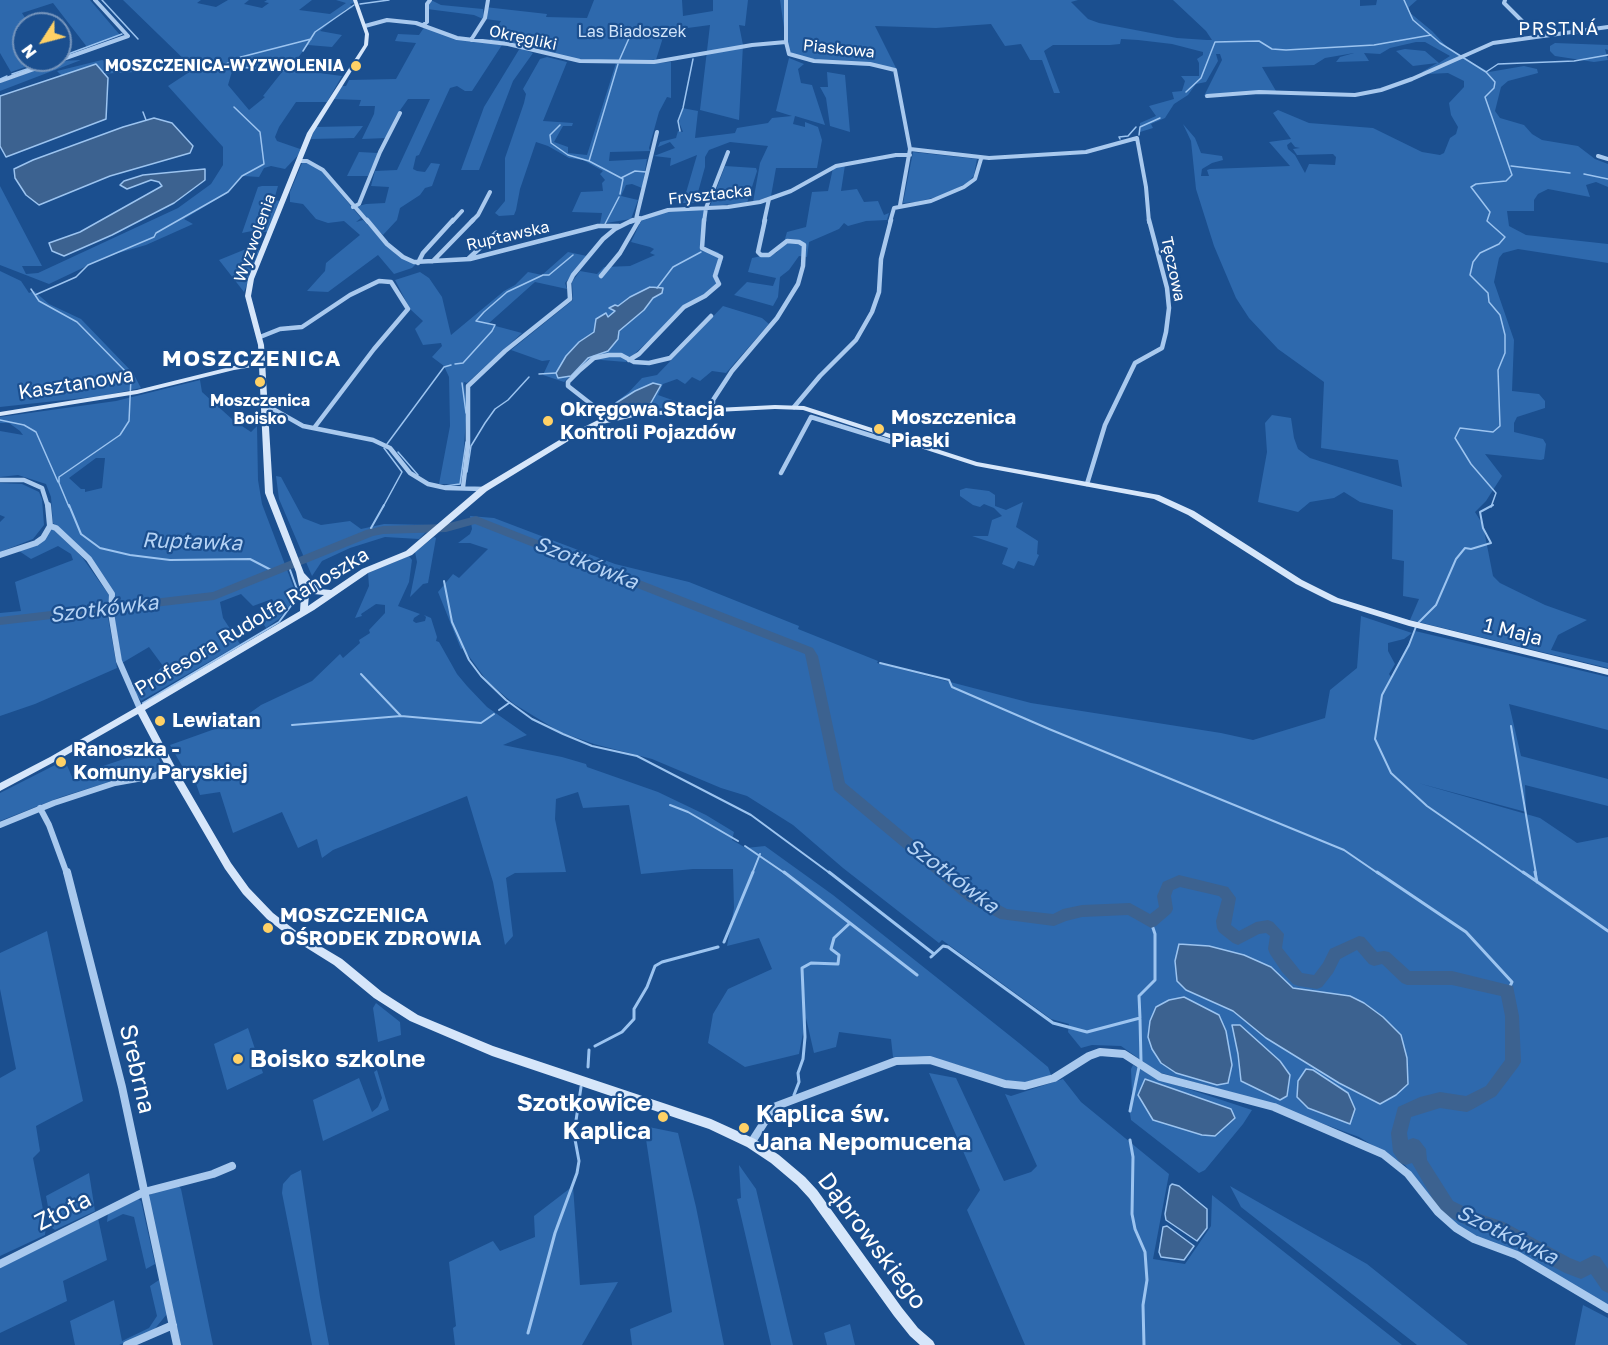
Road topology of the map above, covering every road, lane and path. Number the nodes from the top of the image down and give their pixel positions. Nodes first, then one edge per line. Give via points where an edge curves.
1 (95, 0) edge
2 (355, 0) edge
3 (430, 0) edge
4 (488, 0) edge
5 (786, 0) edge
6 (1505, 0) edge
7 (1526, 24) dead end
8 (423, 25) junction
9 (365, 26) junction
10 (1608, 27) edge
11 (471, 40) junction
12 (786, 42) junction
13 (72, 55) edge
14 (25, 72) edge
15 (0, 81) edge
16 (1207, 96) dead end
17 (400, 113) dead end
18 (657, 132) dead end
19 (1137, 140) joint
20 (728, 152) dead end
21 (910, 152) junction
22 (1598, 156) dead end
23 (981, 159) junction
24 (1608, 159) edge
25 (298, 161) junction
26 (490, 192) dead end
27 (769, 199) junction
28 (900, 205) junction
29 (353, 207) junction
30 (706, 208) junction
31 (462, 211) dead end
32 (638, 219) junction
33 (619, 226) junction
34 (496, 233) dead end
35 (467, 260) junction
36 (432, 261) junction
37 (418, 263) junction
38 (601, 276) dead end
39 (711, 316) dead end
40 (260, 337) junction
41 (629, 360) junction
42 (262, 363) junction
43 (794, 407) junction
44 (265, 408) junction
45 (713, 410) junction
46 (600, 411) dead end
47 (0, 414) edge
48 (314, 428) junction
49 (897, 439) junction
50 (781, 473) dead end
51 (0, 480) edge
52 (1087, 484) junction
53 (463, 487) junction
54 (484, 489) junction
55 (50, 526) junction
56 (0, 555) edge
57 (299, 571) junction
58 (317, 592) junction
59 (335, 592) junction
60 (306, 597) junction
61 (319, 603) junction
62 (304, 612) junction
63 (1410, 623) joint
64 (1608, 672) edge
65 (140, 709) junction
66 (171, 768) junction
67 (0, 787) edge
68 (40, 808) junction
69 (0, 825) edge
70 (751, 1143) junction
71 (232, 1166) dead end
72 (144, 1192) junction
73 (0, 1264) edge
74 (1608, 1309) edge
75 (173, 1325) junction
76 (127, 1345) edge
77 (177, 1345) edge
78 (929, 1345) edge

1 - 13 street via 128,36
2 - 9 street
3 - 8 street via 427,22
4 - 11 street via 485,18
5 - 12 street, Piaskowa
6 - 7 street
8 - 9 street, Okręgliki via 387,20
8 - 11 street, Okręgliki
9 - 25 street, Wyzwolenia via 366,45 310,133
10 - 16 street via 1494,44 1381,90 1355,94 1259,92
11 - 12 street, Okręgliki via 570,60 642,63
12 - 21 street, Piaskowa via 789,54 802,58 895,69
14 - 15 street
17 - 29 street via 359,204
18 - 32 street
19 - 23 street, Frysztacka via 1079,153
19 - 52 street, Tęczowa via 1149,224 1167,288 1166,332 1162,348 1135,363 1105,425
20 - 30 street
21 - 23 street, Frysztacka
21 - 27 street, Frysztacka via 836,166
21 - 28 street, Piaskowa
22 - 24 street
23 - 28 street via 975,179 964,187 932,201
25 - 29 street via 307,161 323,170
25 - 40 street, Wyzwolenia via 249,288 249,302
26 - 36 street via 478,216
27 - 30 street, Frysztacka
27 - 45 street via 758,252 769,255 787,241 799,242 806,251 802,269 798,284 777,318 713,400
28 - 43 street, Piaskowa via 893,209 881,259 879,292 868,319 856,340
29 - 37 street via 396,252
30 - 32 street, Frysztacka via 674,209
30 - 41 street via 701,247 721,257 715,276 719,284 684,307
31 - 37 street
32 - 33 street, Frysztacka
32 - 38 street via 620,253
33 - 35 street, Ruptawska via 598,226
33 - 53 street, Frysztacka via 573,275 570,299 468,386
34 - 35 street
35 - 36 street, Ruptawska
36 - 37 street, Ruptawska
39 - 41 street via 670,358 649,363
40 - 42 street, Wyzwolenia
40 - 48 street via 304,326 379,281 392,282 404,302 408,311
41 - 46 street via 621,355 600,356 586,363 568,382 569,387
42 - 44 street, Wyzwolenia
42 - 47 street, Kasztanowa via 137,392
43 - 45 street, Profesora Rudolfa Ranoszka
43 - 49 street, Profesora Rudolfa Ranoszka via 817,411
44 - 48 street
44 - 57 street, Wyzwolenia via 269,493
45 - 54 street, Profesora Rudolfa Ranoszka via 638,414 603,421
48 - 53 street via 373,440 390,448 418,479 436,486
49 - 50 street, Profesora Rudolfa Ranoszka via 896,443 811,417
49 - 52 street, Profesora Rudolfa Ranoszka via 976,465
51 - 55 street via 24,480 42,488 48,501
52 - 63 street, Profesora Rudolfa Ranoszka via 1170,502 1318,592
53 - 54 street
54 - 59 street, Profesora Rudolfa Ranoszka via 409,553 365,571
55 - 56 street via 36,543
55 - 65 street via 89,559 110,590 119,661
57 - 58 street
57 - 60 street, Wyzwolenia
58 - 59 street
58 - 61 street
59 - 61 street, Profesora Rudolfa Ranoszka
60 - 61 street
60 - 62 street
61 - 62 street, Profesora Rudolfa Ranoszka
62 - 65 street, Profesora Rudolfa Ranoszka
63 - 64 street, 1 Maja
65 - 66 street, Dąbrowskiego
65 - 67 street, Profesora Rudolfa Ranoszka
66 - 68 street
66 - 70 street, Dąbrowskiego via 228,866 258,905 403,1012 461,1039 711,1124
68 - 69 street
68 - 72 street, Srebrna via 65,866 94,973
70 - 74 street via 774,1107 896,1061 930,1060 1005,1084 1025,1086 1054,1078 1100,1052 1124,1054 1160,1077 1274,1107 1383,1154 1408,1174 1456,1228 1517,1255
70 - 78 street, Dąbrowskiego via 801,1180 898,1312
71 - 72 street, Złota
72 - 73 street, Złota
72 - 75 street, Srebrna
75 - 76 street
75 - 77 street, Srebrna

